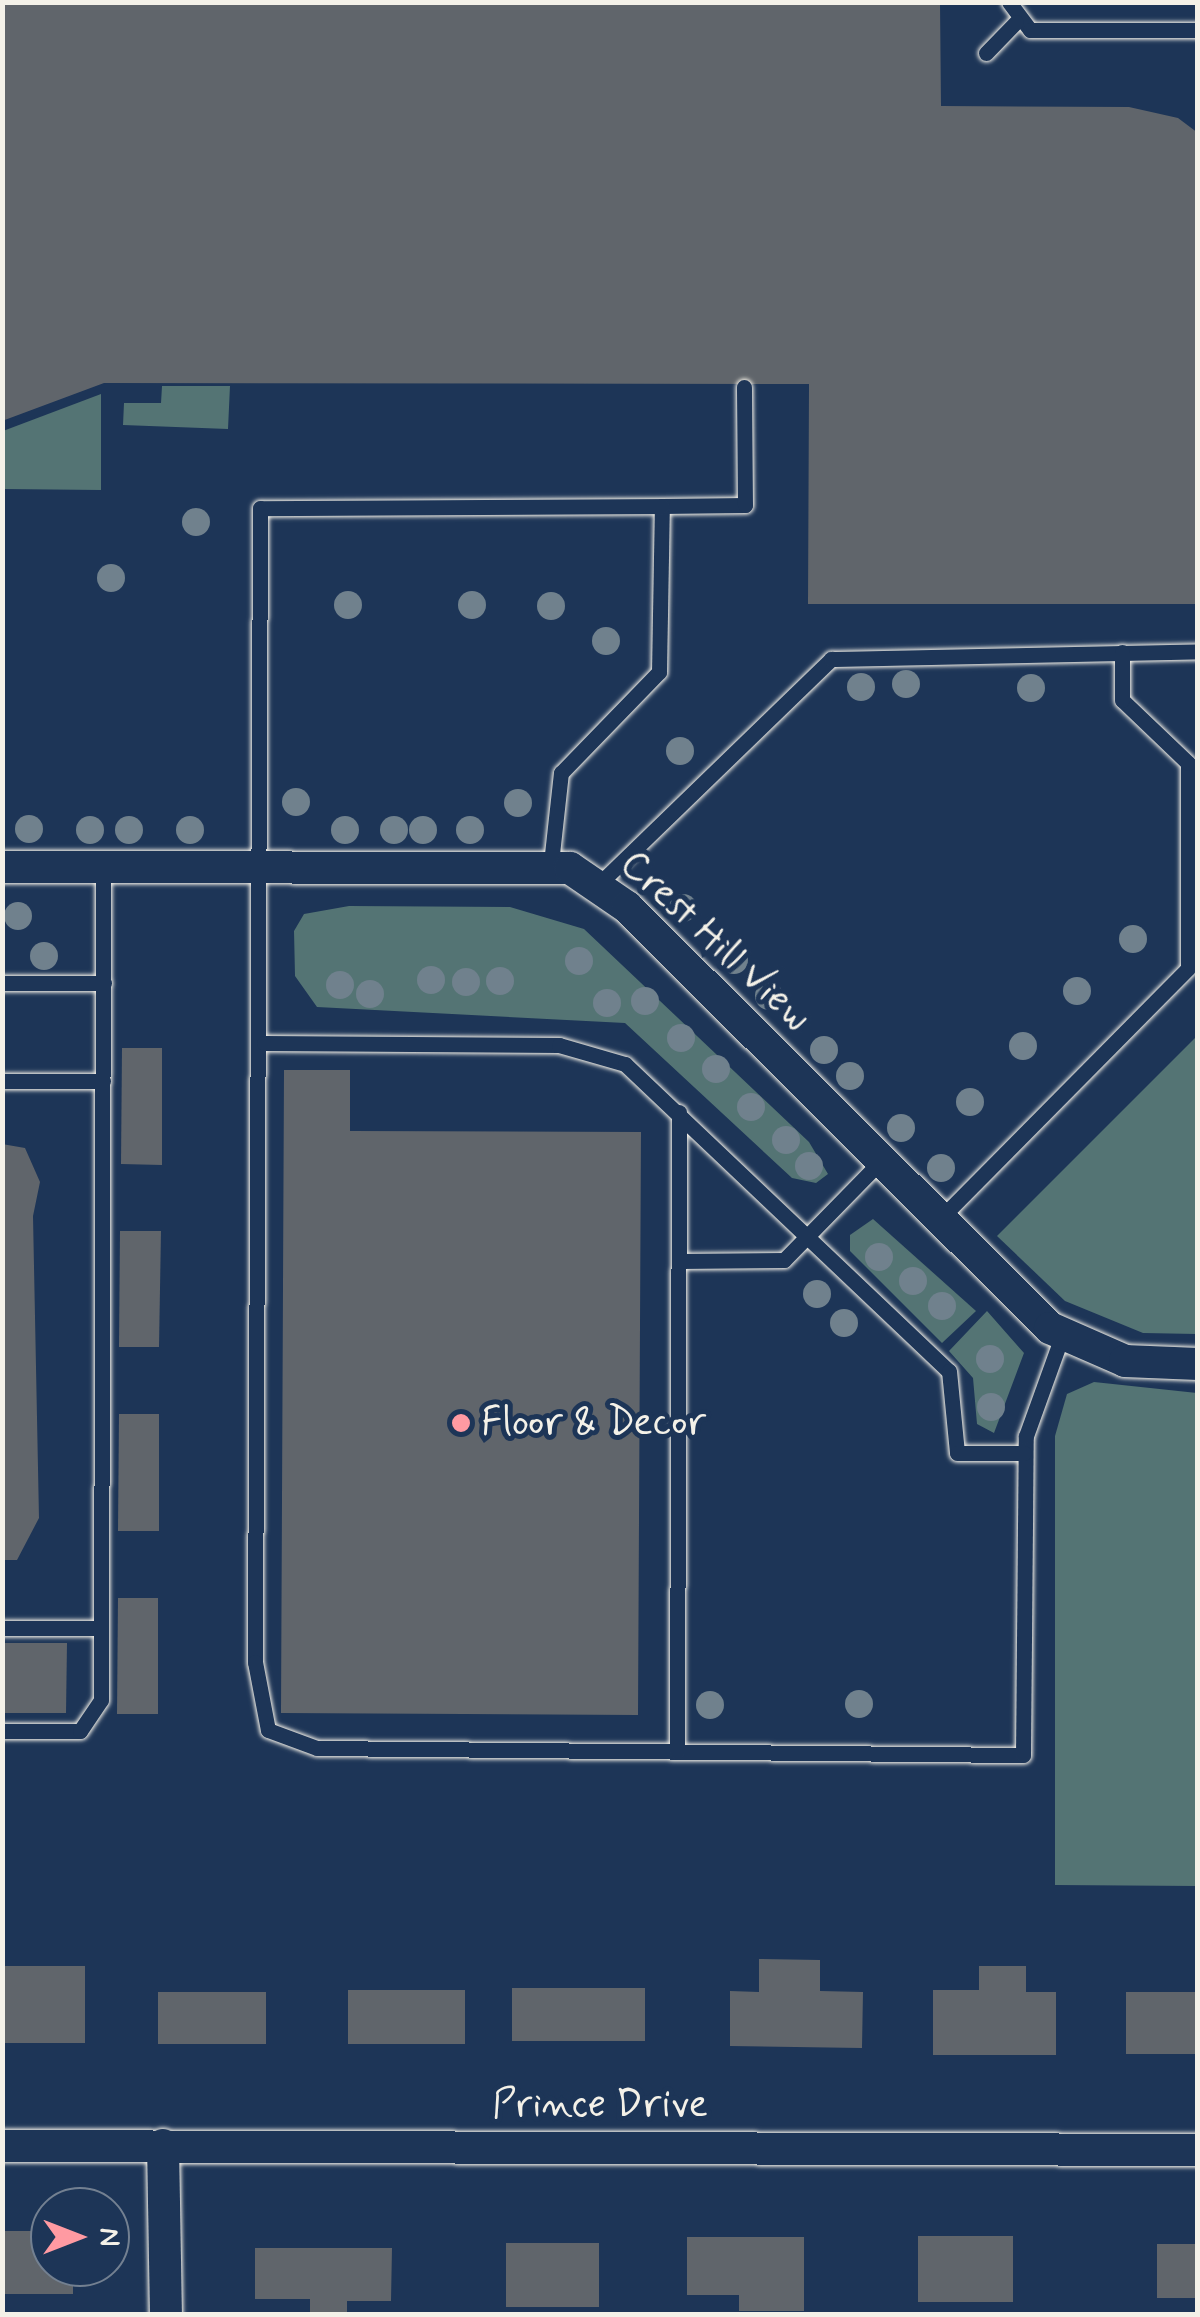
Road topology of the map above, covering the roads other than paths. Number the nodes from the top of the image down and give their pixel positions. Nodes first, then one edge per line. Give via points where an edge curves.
1 (1009, 2) edge
2 (1016, 22) junction
3 (1198, 30) edge
4 (986, 53) dead end
5 (744, 388) dead end
6 (662, 506) junction
7 (1198, 651) edge
8 (1122, 652) junction
9 (550, 863) junction
10 (2, 866) edge
11 (103, 866) junction
12 (259, 868) junction
13 (598, 885) junction
14 (2, 983) edge
15 (104, 983) junction
16 (264, 1042) junction
17 (2, 1081) edge
18 (103, 1081) junction
19 (679, 1112) junction
20 (880, 1162) junction
21 (939, 1220) junction
22 (808, 1236) junction
23 (679, 1261) junction
24 (1062, 1336) junction
25 (1198, 1364) edge
26 (1024, 1452) junction
27 (2, 1628) edge
28 (100, 1628) junction
29 (2, 1731) edge
30 (677, 1752) junction
31 (163, 2145) junction
32 (2, 2146) edge
33 (1198, 2150) edge
34 (166, 2314) edge

1 - 2 lane
2 - 3 lane via 1036,31
2 - 4 lane
5 - 6 lane via 745,505
6 - 9 lane via 659,672 561,773
6 - 12 lane via 260,508
7 - 8 lane
8 - 13 lane via 831,658
8 - 21 lane via 1122,700 1188,763 1188,968
9 - 12 street, Crest Hill View
9 - 13 street, Crest Hill View
10 - 11 street, Crest Hill View
11 - 12 street, Crest Hill View
11 - 15 lane
12 - 16 lane
13 - 20 street, Crest Hill View
14 - 15 lane
15 - 18 lane
16 - 19 lane via 583,1048 626,1064
16 - 30 lane via 256,1073 262,1721 290,1743 317,1748
17 - 18 lane
18 - 28 lane
19 - 22 lane
19 - 23 lane
20 - 21 street, Crest Hill View
20 - 22 lane
21 - 24 street, Crest Hill View
22 - 23 lane via 780,1261
22 - 26 lane via 950,1371 957,1453
23 - 30 lane
24 - 25 street, Crest Hill View via 1126,1360
24 - 26 lane
26 - 30 lane via 1022,1755
27 - 28 lane
28 - 29 lane via 95,1720 80,1731
31 - 32 street, Prince Drive
31 - 33 street, Prince Drive
31 - 34 street

